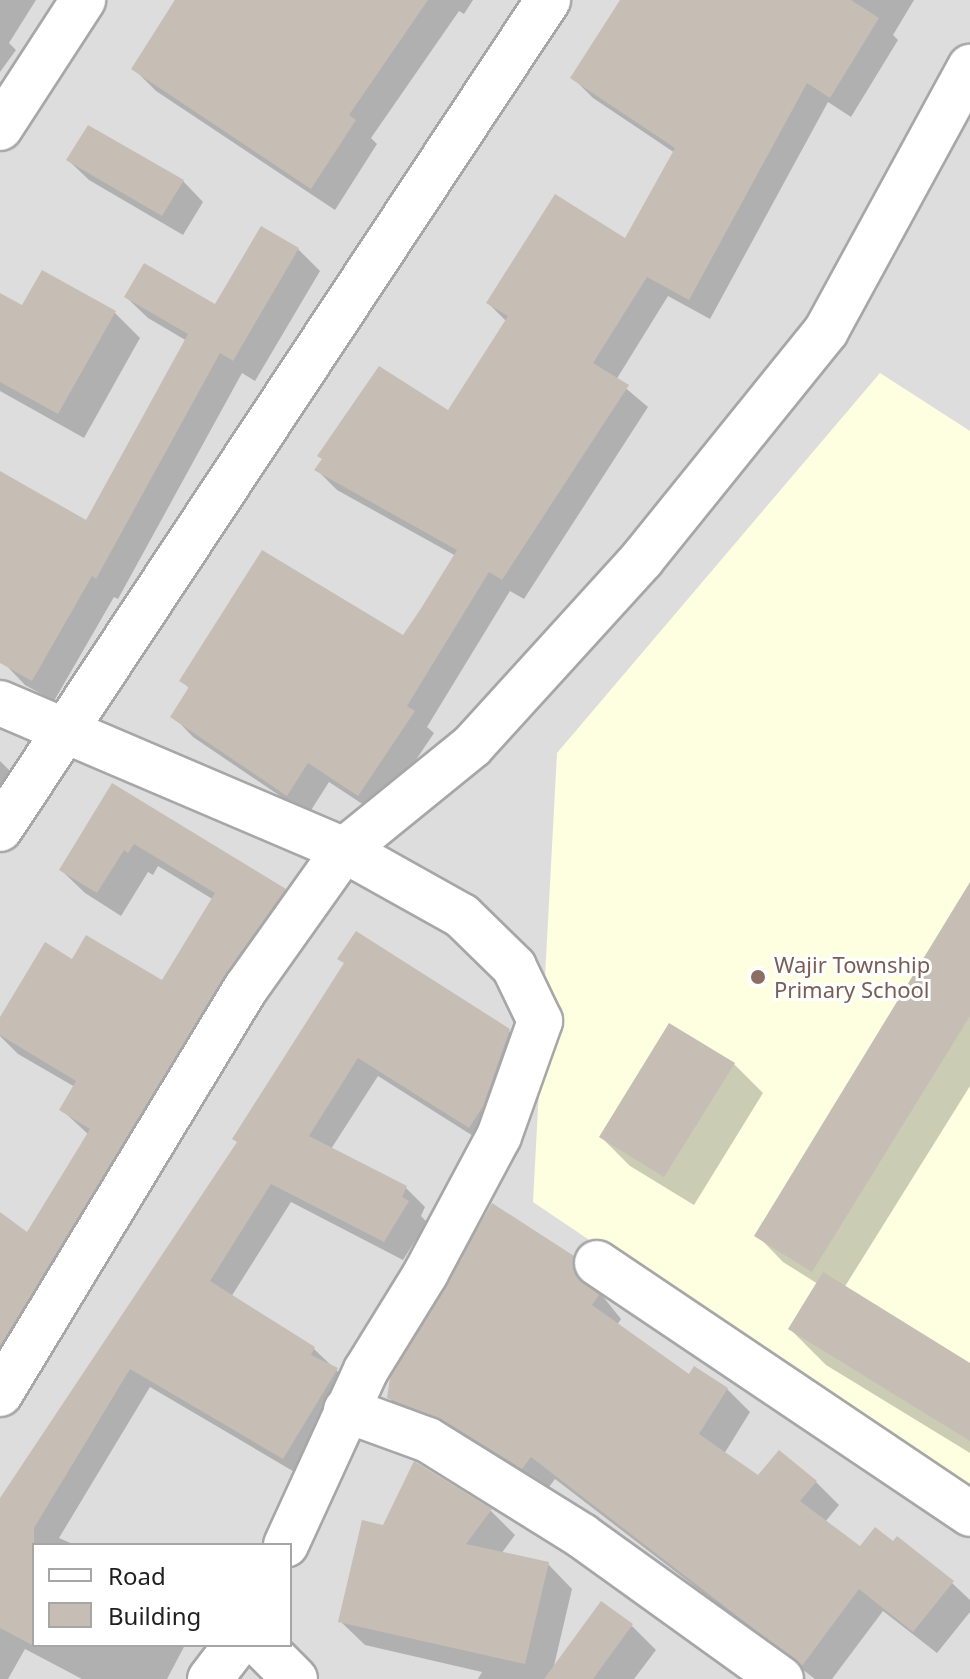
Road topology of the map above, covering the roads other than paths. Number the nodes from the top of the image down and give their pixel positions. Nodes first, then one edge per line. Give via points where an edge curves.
1 (83, 0) edge
2 (548, 0) edge
3 (970, 67) edge
4 (0, 128) edge
5 (0, 703) edge
6 (64, 727) junction
7 (0, 829) edge
8 (344, 850) junction
9 (597, 1263) dead end
10 (0, 1394) edge
11 (346, 1410) junction
12 (970, 1514) edge
13 (287, 1543) edge
14 (234, 1647) edge
15 (263, 1647) edge
16 (210, 1679) edge
17 (295, 1679) edge
18 (781, 1679) edge

1 - 4 street
2 - 6 street
3 - 8 street via 826,331 642,559 472,746
5 - 6 street
6 - 7 street
6 - 8 street
8 - 10 street via 246,988
8 - 11 street via 462,916 514,967 540,1021 499,1136
9 - 12 street
11 - 13 street
11 - 18 street via 441,1448 582,1536
14 - 16 street
15 - 17 street

